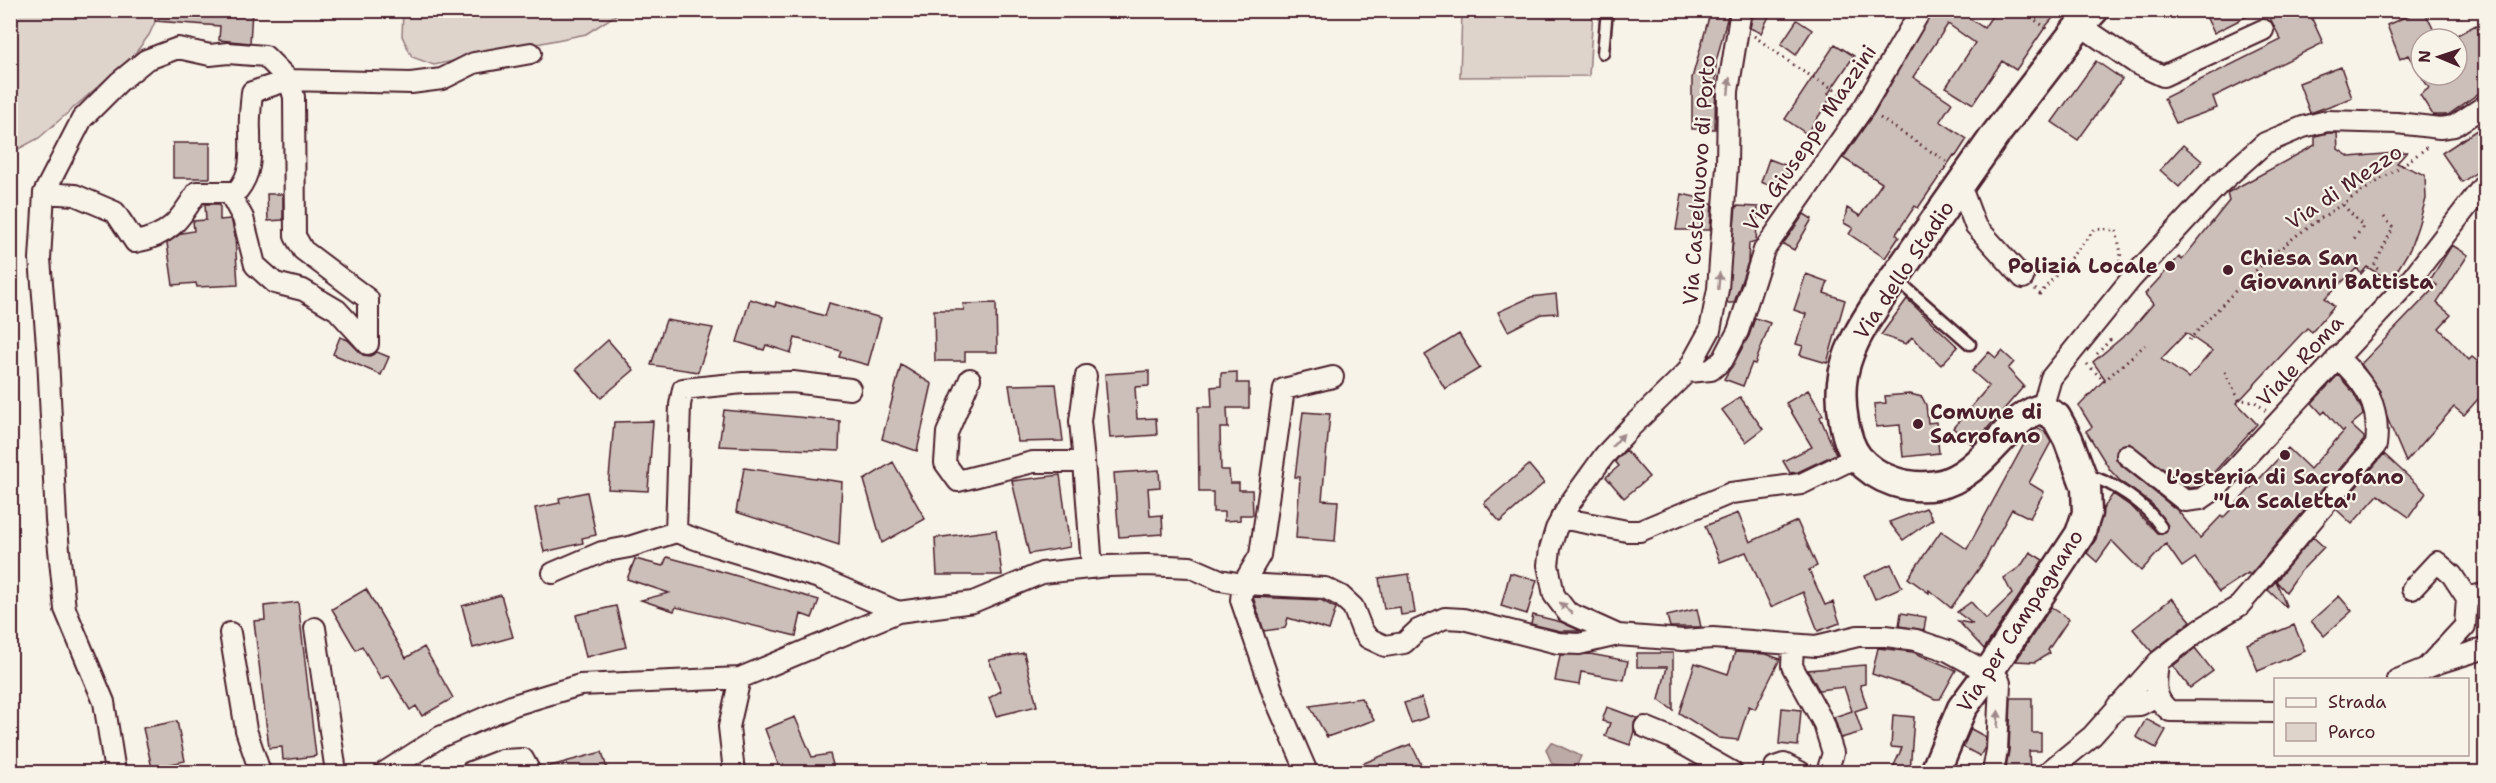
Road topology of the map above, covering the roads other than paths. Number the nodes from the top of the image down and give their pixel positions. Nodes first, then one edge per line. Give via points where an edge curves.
1 (1607, 10) edge
2 (1921, 10) edge
3 (1742, 14) edge
4 (2080, 26) edge
5 (2263, 30) dead end
6 (531, 53) dead end
7 (1603, 53) dead end
8 (289, 80) junction
9 (2486, 105) edge
10 (2486, 182) edge
11 (1960, 185) junction
12 (229, 192) junction
13 (44, 193) junction
14 (1895, 277) junction
15 (2027, 279) road end
16 (1970, 344) dead end
17 (2337, 357) junction
18 (1687, 372) junction
19 (1086, 376) dead end
20 (1333, 377) dead end
21 (970, 378) dead end
22 (850, 389) dead end
23 (2042, 409) junction
24 (2127, 455) dead end
25 (1857, 456) junction
26 (1084, 462) junction
27 (2080, 473) junction
28 (1562, 518) junction
29 (2161, 527) dead end
30 (676, 532) junction
31 (1092, 568) junction
32 (553, 573) dead end
33 (1243, 584) junction
34 (2412, 589) dead end
35 (2476, 596) edge
36 (898, 612) junction
37 (315, 628) dead end
38 (230, 633) dead end
39 (1618, 635) junction
40 (1793, 645) junction
41 (2486, 648) edge
42 (2158, 662) junction
43 (2426, 668) junction
44 (1988, 673) junction
45 (740, 678) junction
46 (2402, 678) edge
47 (2157, 696) junction
48 (2118, 706) junction
49 (2274, 712) edge
50 (1645, 727) dead end
51 (115, 772) edge
52 (260, 772) edge
53 (336, 772) edge
54 (385, 772) edge
55 (471, 772) edge
56 (530, 772) edge
57 (734, 772) edge
58 (1307, 772) edge
59 (1732, 772) edge
60 (1773, 772) edge
61 (1800, 772) edge
62 (1827, 772) edge
63 (1935, 772) edge
64 (1993, 772) edge
65 (2048, 772) edge

1 - 7 lane
2 - 18 street, Via Giuseppe Mazzini via 1864,107 1764,250 1738,331 1723,360 1711,370
18 -> 3 street, Via Castelnuovo di Porto via 1710,330 1718,289 1728,91
4 - 5 street via 2137,64 2163,76
4 - 11 street, Via dello Stadio
6 - 8 street via 474,63 442,79 411,83
8 - 12 street via 252,92 247,179 238,190
8 - 12 street via 294,97 295,236 303,250 368,299 368,344 337,310 303,290 275,283 255,265 243,218
8 - 13 street via 265,56 210,55 178,48 146,60 82,119
9 - 23 street via 2454,126 2326,121 2265,144 2219,184 2131,279 2051,378
10 - 17 street, Viale Roma via 2412,278
11 - 14 street, Via dello Stadio
11 - 15 street via 1975,225
12 - 13 street via 197,192 181,220 156,238 135,242 115,212 75,195
13 - 51 street via 40,259 65,609 104,702
14 - 16 lane
14 - 25 street, Via dello Stadio via 1861,328 1847,358 1841,403 1845,428
17 - 24 street, Viale Roma via 2217,488 2201,499 2185,501
17 - 42 street via 2368,393 2377,416 2376,445 2239,606
28 -> 18 street, Via Castelnuovo di Porto via 1604,456
19 - 26 street via 1080,421
20 - 33 street via 1284,389 1260,555
21 - 26 street via 947,433 945,463 958,481 1033,462
22 - 30 street via 793,382 683,389
23 - 25 street, Via dello Stadio via 2028,414 1973,469 1956,480 1936,485 1895,483
23 - 27 street, Via per Campagnano via 2056,417
25 - 28 street via 1801,484 1731,492 1640,531
26 - 31 street
27 - 29 lane via 2119,490
27 - 44 street, Via per Campagnano via 2087,513 2080,534
39 -> 28 street, Via Castelnuovo di Porto via 1568,612 1554,596 1548,565
30 - 32 street via 602,552
30 - 36 street via 819,578
31 - 33 street via 1190,567 1220,580
31 - 36 street via 1042,573 973,602
33 - 39 street via 1325,588 1353,607 1368,638 1385,646 1404,643 1418,630 1445,618 1558,643 1579,644
33 - 58 street via 1241,600 1246,619
34 - 35 street via 2437,562
35 - 43 street via 2465,626
36 - 45 street
37 - 53 street
38 - 52 street via 246,730
39 - 40 street, Via Castelnuovo di Porto
40 - 44 street, Via Castelnuovo di Porto via 1816,646 1858,636 1916,640 1948,651
40 - 62 street via 1792,666 1824,724 1833,753
41 - 43 street
42 - 47 street
42 - 48 street
43 - 46 street
44 - 63 street, Via per Campagnano via 1962,708
64 -> 44 street via 2000,682
45 - 54 street via 580,685 514,705 441,737
45 - 57 street via 729,727
47 - 48 street via 2140,705
47 - 49 street via 2170,711
48 - 65 street via 2092,736
50 - 59 street
55 - 56 street via 502,760 524,759
60 - 61 street via 1784,764

